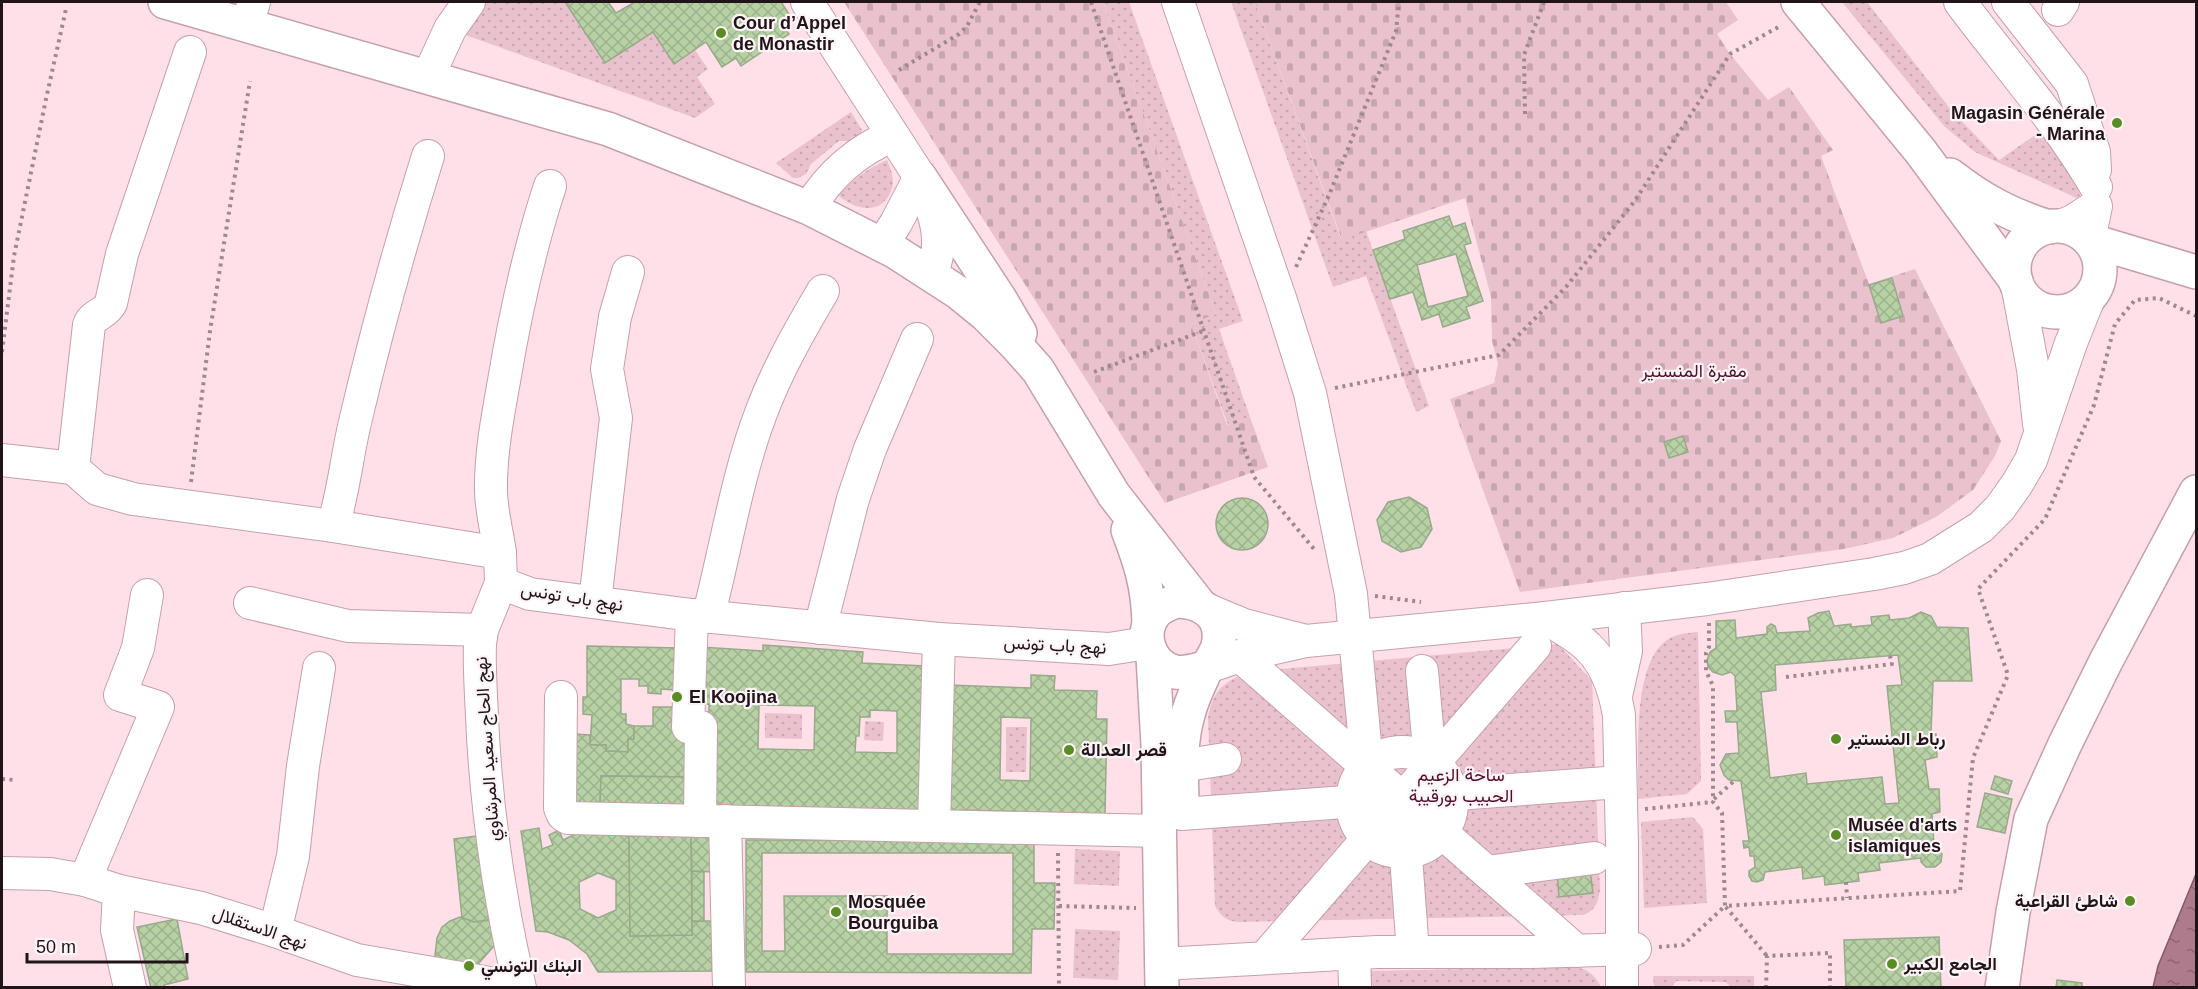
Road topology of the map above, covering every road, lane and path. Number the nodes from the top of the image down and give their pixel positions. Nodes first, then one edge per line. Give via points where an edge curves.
1 (165, 2) edge
2 (469, 2) edge
3 (807, 2) edge
4 (980, 2) edge
5 (1091, 2) edge
6 (1178, 2) edge
7 (1399, 2) edge
8 (1544, 2) edge
9 (1960, 2) edge
10 (2008, 2) edge
11 (1802, 6) edge
12 (66, 9) dead end
13 (251, 14) edge
14 (190, 52) dead end
15 (899, 70) dead end
16 (428, 77) junction
17 (250, 81) dead end
18 (1525, 114) dead end
19 (892, 135) junction
20 (1921, 152) junction
21 (428, 156) dead end
22 (920, 177) junction
23 (550, 186) dead end
24 (2096, 196) junction
25 (808, 208) junction
26 (2066, 231) junction
27 (882, 245) junction
28 (628, 272) dead end
29 (2196, 272) edge
30 (932, 274) junction
31 (2016, 283) junction
32 (2196, 290) edge
33 (823, 291) dead end
34 (2091, 295) junction
35 (1281, 301) junction
36 (2196, 316) edge
37 (1203, 331) junction
38 (917, 339) dead end
39 (2, 352) edge
40 (1038, 370) junction
41 (1094, 372) dead end
42 (1310, 393) junction
43 (2040, 434) junction
44 (2, 460) edge
45 (73, 468) junction
46 (2196, 492) edge
47 (1114, 495) junction
48 (188, 507) junction
49 (333, 526) junction
50 (1321, 558) dead end
51 (500, 568) junction
52 (147, 595) dead end
53 (596, 602) junction
54 (250, 603) dead end
55 (1204, 607) junction
56 (1624, 608) junction
57 (700, 616) junction
58 (1708, 621) dead end
59 (820, 628) junction
60 (482, 630) junction
61 (1540, 632) junction
62 (1354, 636) junction
63 (939, 639) junction
64 (1150, 641) junction
65 (1306, 641) junction
66 (1240, 656) junction
67 (1890, 656) dead end
68 (1207, 667) junction
69 (319, 669) dead end
70 (1422, 671) dead end
71 (1786, 677) dead end
72 (1616, 696) junction
73 (561, 697) dead end
74 (1396, 752) junction
75 (1225, 759) dead end
76 (1432, 761) junction
77 (1367, 765) junction
78 (1181, 766) junction
79 (2, 779) edge
80 (14, 780) dead end
81 (1735, 780) dead end
82 (1451, 794) junction
83 (1402, 798) junction
84 (1351, 801) junction
85 (1625, 801) junction
86 (1714, 801) junction
87 (712, 821) junction
88 (1171, 822) junction
89 (934, 826) junction
90 (1058, 829) junction
91 (1442, 833) junction
92 (1367, 839) junction
93 (1404, 852) junction
94 (1594, 858) dead end
95 (1488, 872) junction
96 (2, 873) edge
97 (85, 880) junction
98 (1846, 882) dead end
99 (119, 891) junction
100 (1846, 898) junction
101 (1059, 906) junction
102 (1725, 906) junction
103 (1142, 908) dead end
104 (275, 931) junction
105 (1629, 949) junction
106 (1577, 951) junction
107 (1413, 952) junction
108 (1354, 953) junction
109 (1767, 956) junction
110 (1265, 957) junction
111 (1173, 975) edge
112 (130, 987) edge
113 (519, 987) edge
114 (729, 987) edge
115 (1059, 987) edge
116 (1355, 987) edge
117 (1623, 987) edge
118 (1766, 987) edge
119 (1830, 987) edge
120 (2002, 987) edge

1 - 13 main road
2 - 16 street via 450,29
3 - 19 street
4 - 15 path via 959,34
5 - 37 path
6 - 35 street
7 - 35 path via 1396,31
8 - 18 path via 1524,55
9 - 24 street via 2074,149
10 - 24 street via 2072,84 2094,152
11 - 20 main road
11 - 42 path via 1730,54 1634,202 1566,287 1499,355
12 - 39 path via 14,256
13 - 16 main road
14 - 45 street via 122,254 109,309 89,325
16 - 25 main road via 608,129
17 - 48 path via 210,331
19 - 22 street
19 - 25 street via 844,164
20 - 26 main road via 1978,197 2018,218
20 - 31 main road
21 - 49 street via 377,332
22 - 27 street
22 - 30 street via 940,239
22 - 40 main road via 1000,299
23 - 51 street via 523,280 497,424 490,484
24 - 26 street
25 - 27 main road
26 - 29 main road
26 - 31 main road via 2036,231 2026,239 2014,263
26 - 34 main road via 2095,249 2100,271
27 - 30 main road
28 - 53 street via 615,316 607,369 616,418
30 - 40 main road via 986,315
31 - 34 main road via 2024,297 2049,311 2077,307
31 - 43 street via 2033,369
32 - 34 main road via 2146,272 2118,275
33 - 57 street via 761,413
34 - 43 street via 2070,343
35 - 42 street
36 - 100 path via 2159,298 2135,300 2115,324 2094,405 2045,519 1978,589 2008,675 1973,758 1960,891
37 - 41 path
37 - 50 path via 1254,477
38 - 59 street via 852,499
40 - 47 main road
42 - 62 street via 1351,594
43 - 56 street via 2031,460 2000,508 1981,527 1930,559 1874,574
44 - 45 street
45 - 48 street, نهج باب تونس via 106,493
46 - 120 main road via 2106,661 2031,819
47 - 55 main road
47 - 64 main road via 1142,567
48 - 49 street, نهج باب تونس
49 - 51 street, نهج باب تونس
51 - 53 street, نهج باب تونس via 530,594
51 - 60 street, نهج الحاج سعيد المرشاوي
52 - 97 street via 138,648 120,695 158,707
53 - 57 street, نهج باب تونس
54 - 60 street via 348,626
55 - 64 main road via 1188,601 1165,605 1156,613
55 - 65 street via 1244,625
55 - 68 main road via 1214,617 1219,634
56 - 61 street
56 - 72 street via 1626,651
57 - 59 street, نهج باب تونس
57 - 87 street via 688,727 701,727
58 - 86 path via 1710,647 1706,671 1713,686
59 - 63 street, نهج باب تونس
60 - 113 street, نهج الحاج سعيد المرشاوي via 486,797
61 - 62 street
61 - 72 street via 1590,648
61 - 76 street
62 - 65 street
62 - 77 street
63 - 64 street, نهج باب تونس via 1109,649
63 - 89 street
64 - 68 main road via 1162,666 1174,672
64 - 88 main road via 1158,745
65 - 66 street
66 - 68 street
66 - 77 street
67 - 71 path via 1892,664
68 - 78 main road via 1189,710
69 - 104 street via 303,766 294,856
70 - 76 street
72 - 85 street
73 - 87 street via 560,808 565,817
74 - 76 street via 1416,753
74 - 77 street
74 - 83 street
75 - 78 street
76 - 82 street via 1443,773
76 - 83 street
77 - 83 street
77 - 84 street via 1357,778
78 - 88 main road
79 - 80 path
81 - 86 path
82 - 83 street
82 - 85 street
82 - 91 street via 1449,819
83 - 84 street
83 - 91 street
83 - 92 street
83 - 93 street
84 - 88 street
84 - 92 street via 1358,828
85 - 86 path
85 - 105 street
86 - 102 path via 1722,813
87 - 89 street
87 - 114 street
88 - 90 street
88 - 111 main road
89 - 90 street
90 - 101 path
91 - 93 street via 1430,844
91 - 95 street
92 - 93 street via 1383,849
92 - 110 street
93 - 107 street
94 - 95 street
95 - 106 street
96 - 97 street, نهج الاستقلال via 50,874
97 - 99 street, نهج الاستقلال
98 - 100 path
99 - 104 street, نهج الاستقلال via 201,908
99 - 112 street via 117,930
100 - 102 path
101 - 103 path
101 - 115 path
102 - 105 path via 1683,945
102 - 109 path
104 - 113 street, نهج الاستقلال via 357,960
105 - 106 street
105 - 117 street
106 - 107 street
107 - 108 street
108 - 110 street
108 - 116 street
109 - 118 path
109 - 119 path via 1830,953
110 - 111 street

